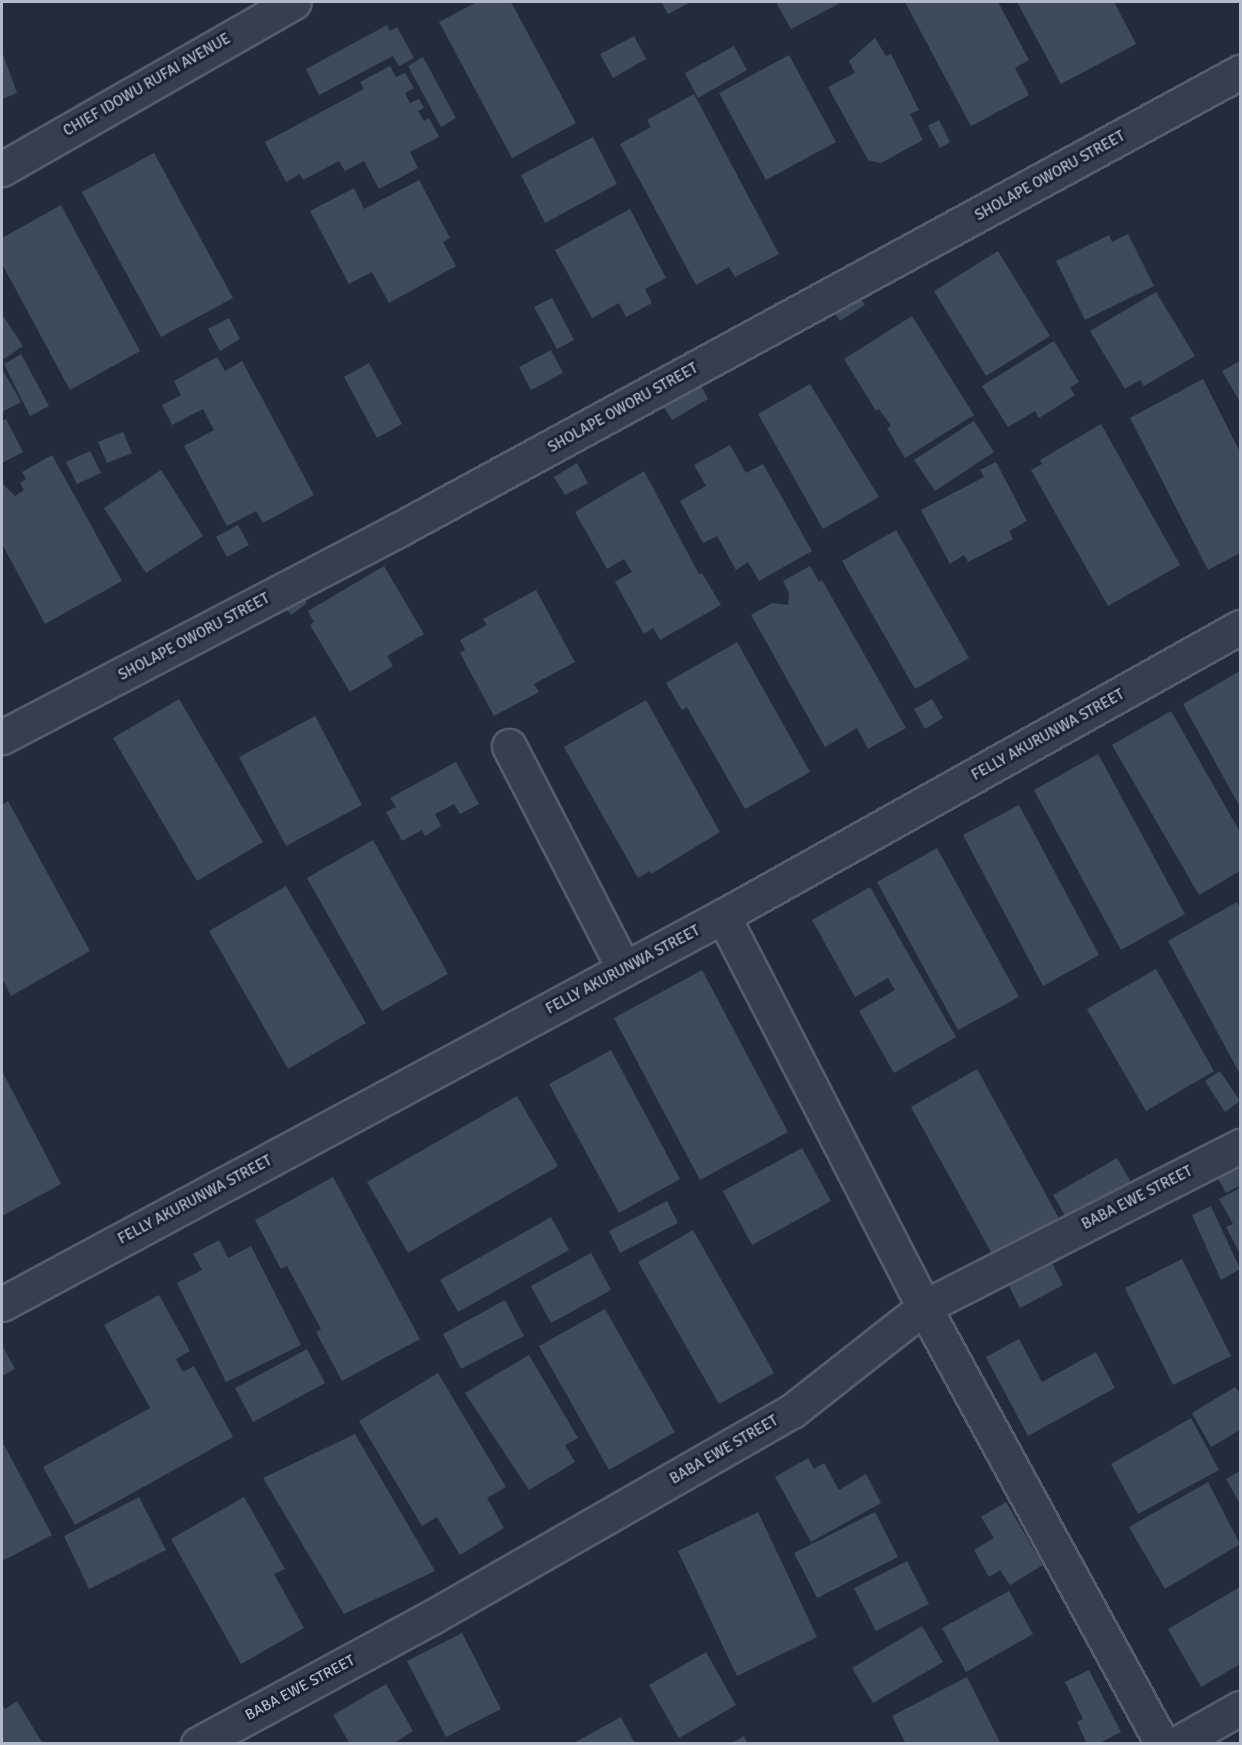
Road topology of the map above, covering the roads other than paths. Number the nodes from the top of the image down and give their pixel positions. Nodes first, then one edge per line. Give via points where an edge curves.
1 (294, 2) edge
2 (1240, 72) edge
3 (2, 169) edge
4 (1240, 627) edge
5 (2, 737) edge
6 (509, 746) dead end
7 (723, 916) junction
8 (624, 969) junction
9 (1240, 1146) edge
10 (2, 1304) edge
11 (924, 1308) junction
12 (1240, 1708) edge
13 (198, 1743) edge
14 (1162, 1743) edge
15 (1176, 1743) edge

1 - 3 street, CHIEF IDOWU RUFAI AVENUE
2 - 5 street, SHOLAPE OWORU STREET via 396,531
4 - 7 street, FELLY AKURUNWA STREET
6 - 8 street
7 - 8 street, FELLY AKURUNWA STREET
7 - 11 street
8 - 10 street, FELLY AKURUNWA STREET
9 - 11 street, BABA EWE STREET
11 - 13 street, BABA EWE STREET via 792,1411 432,1617
11 - 14 street
12 - 15 street

